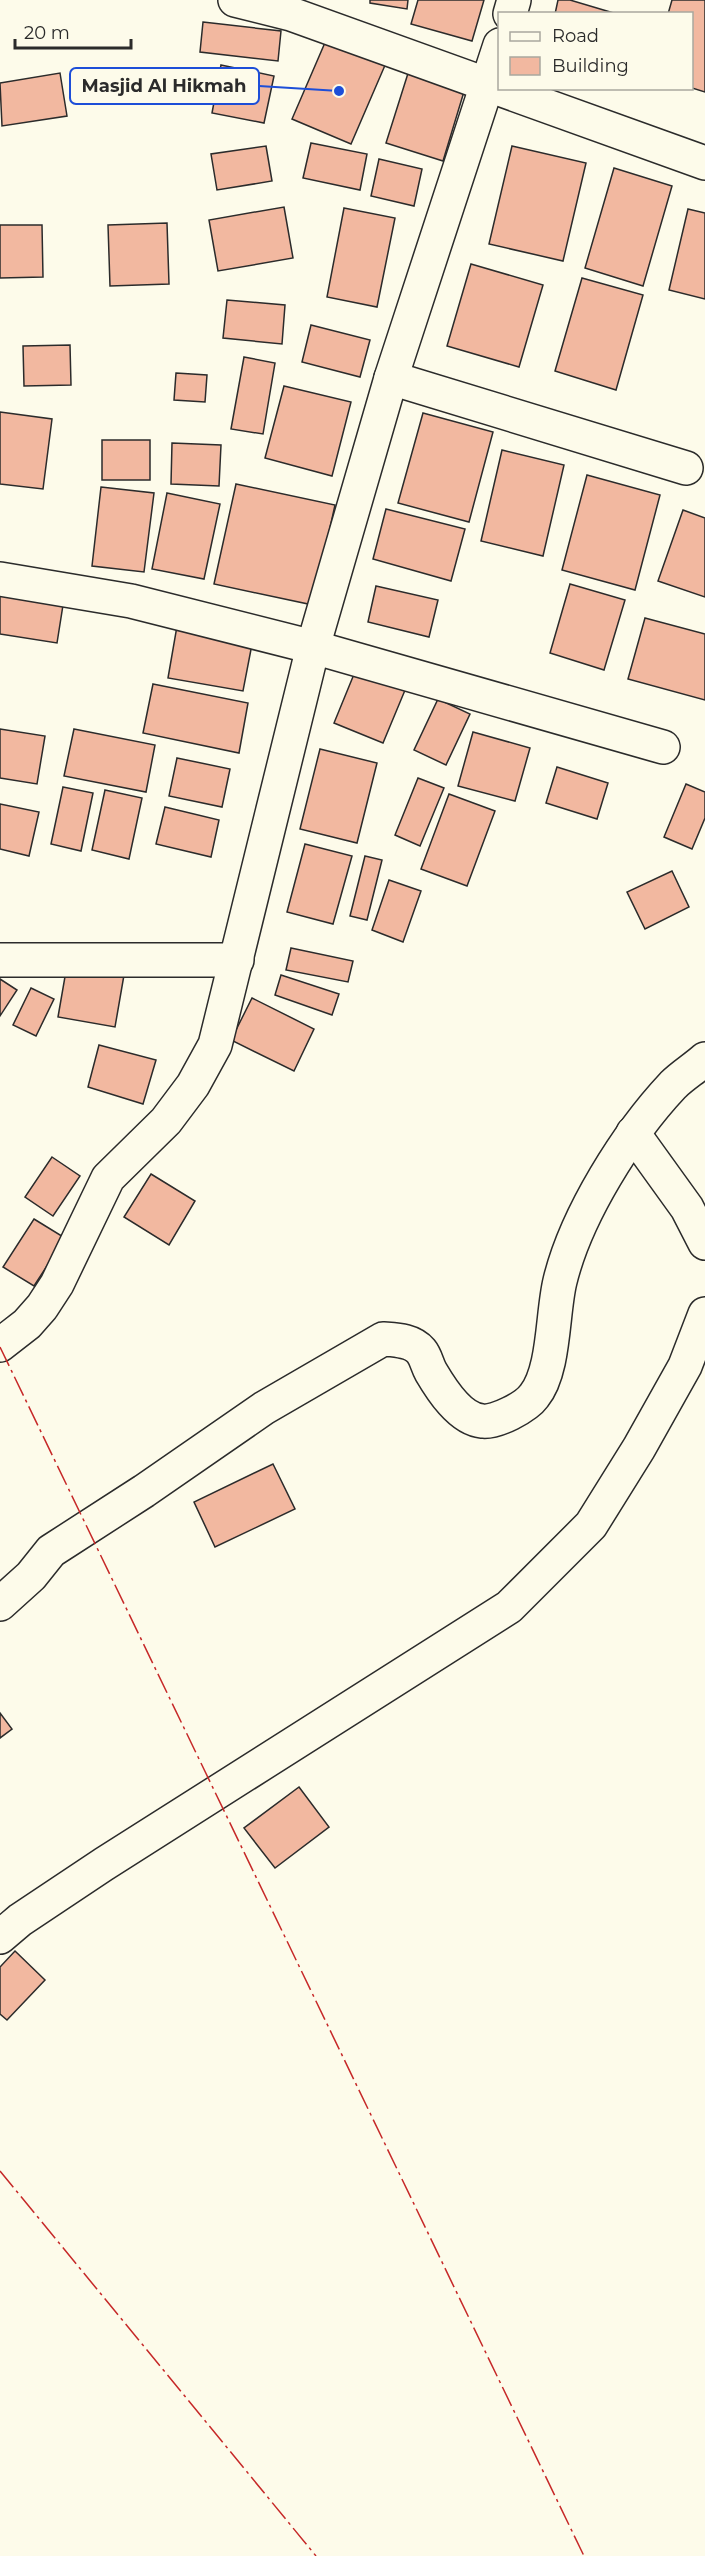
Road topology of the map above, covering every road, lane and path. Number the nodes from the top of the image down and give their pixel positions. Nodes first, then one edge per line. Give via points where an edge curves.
1 (235, 0) edge
2 (498, 51) edge
3 (486, 86) junction
4 (705, 163) edge
5 (391, 378) junction
6 (687, 468) dead end
7 (0, 579) edge
8 (313, 647) junction
9 (663, 747) dead end
10 (0, 960) edge
11 (237, 960) junction
12 (705, 1059) edge
13 (633, 1133) junction
14 (705, 1243) edge
15 (705, 1314) edge
16 (0, 1345) edge
17 (0, 1604) edge
18 (0, 1937) edge

1 - 3 street via 291,14
2 - 3 street
3 - 4 street
3 - 5 street
5 - 6 street
5 - 8 street
7 - 8 street via 131,601
8 - 9 street
8 - 11 street
10 - 11 street
11 - 16 street via 215,1045 193,1085 166,1121 108,1178 57,1284 27,1324
12 - 13 street via 674,1084
13 - 14 street via 687,1208
13 - 17 street via 581,1222 560,1281 548,1364 534,1396 503,1418 483,1421 469,1417 431,1372 421,1350 403,1340 383,1340 264,1408 51,1551
15 - 18 street via 685,1366 591,1525 509,1607 114,1857

